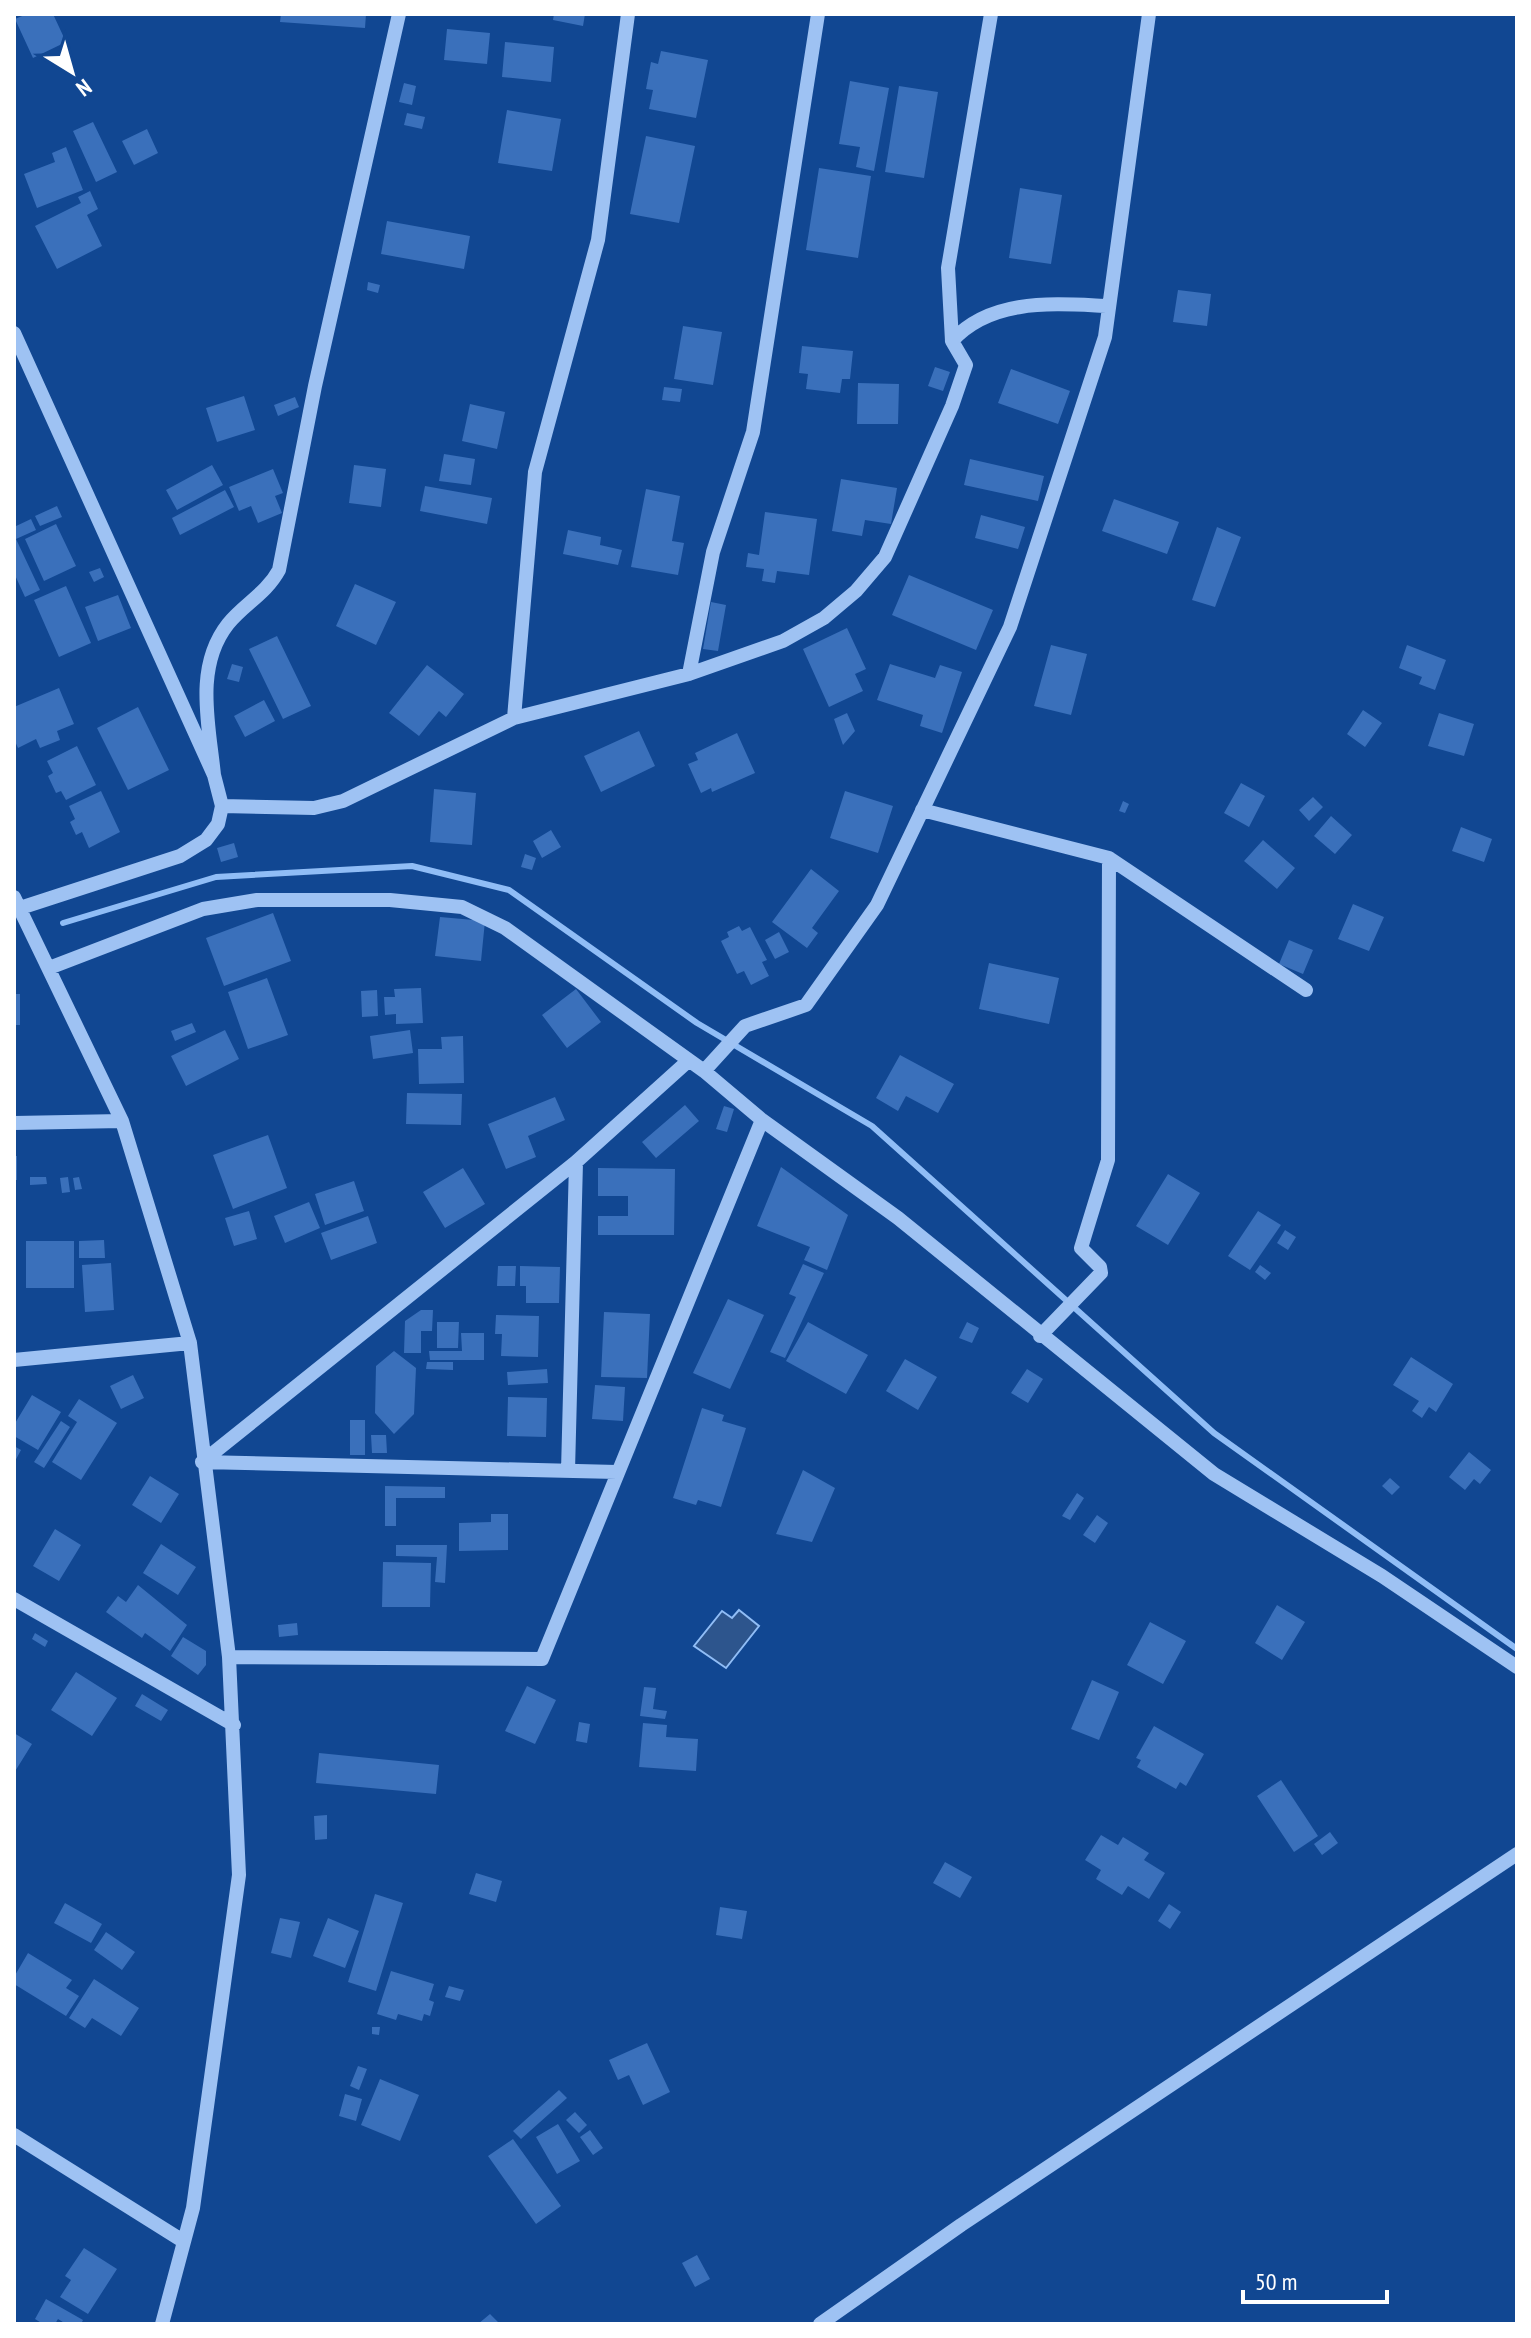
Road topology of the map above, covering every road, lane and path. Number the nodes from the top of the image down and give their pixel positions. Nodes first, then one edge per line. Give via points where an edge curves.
1 (399, 14) edge
2 (628, 14) edge
3 (818, 14) edge
4 (991, 14) edge
5 (1149, 14) edge
6 (1109, 306) junction
7 (14, 333) edge
8 (952, 341) junction
9 (689, 674) junction
10 (514, 718) junction
11 (214, 775) junction
12 (222, 806) junction
13 (922, 810) junction
14 (1109, 858) junction
15 (16, 906) edge
16 (49, 968) junction
17 (1306, 990) dead end
18 (687, 1062) junction
19 (707, 1066) junction
20 (762, 1120) junction
21 (122, 1121) junction
22 (14, 1123) edge
23 (576, 1162) junction
24 (1040, 1336) junction
25 (190, 1343) junction
26 (14, 1360) edge
27 (202, 1462) junction
28 (568, 1471) junction
29 (617, 1472) junction
30 (14, 1599) edge
31 (229, 1657) junction
32 (1517, 1667) edge
33 (234, 1725) junction
34 (1517, 1854) edge
35 (14, 2135) edge
36 (183, 2241) junction
37 (162, 2324) edge
38 (820, 2324) edge

1 - 11 street via 279,570 269,588 228,623 205,676
2 - 10 street via 598,240 535,472
3 - 9 street via 753,432 713,552
4 - 8 street via 948,268
5 - 6 street
6 - 8 street via 1016,306 964,328
6 - 13 street via 1105,337 1010,627
7 - 11 street
8 - 9 street via 966,365 885,557 824,618 783,641
9 - 10 street
10 - 12 street via 343,801 314,808
11 - 12 street
12 - 15 street via 218,824 206,840 180,856
13 - 14 street
13 - 19 street via 877,905 806,1005 745,1026
14 - 17 street
14 - 24 street via 1108,1160 1081,1238 1081,1248 1101,1273
15 - 16 street
16 - 18 street via 203,909 257,900 390,900 462,907 505,928
16 - 21 street
18 - 19 street
18 - 23 street
19 - 20 street
20 - 24 street via 898,1218
20 - 29 street
21 - 22 street
21 - 25 street
23 - 27 street
23 - 28 street
24 - 32 street via 1214,1474 1382,1576
25 - 26 street
25 - 27 street
27 - 28 street
27 - 31 street
28 - 29 street
29 - 31 street via 542,1659
30 - 33 street
31 - 33 street
33 - 36 street via 239,1875 193,2208
34 - 38 street
35 - 36 street
36 - 37 street

